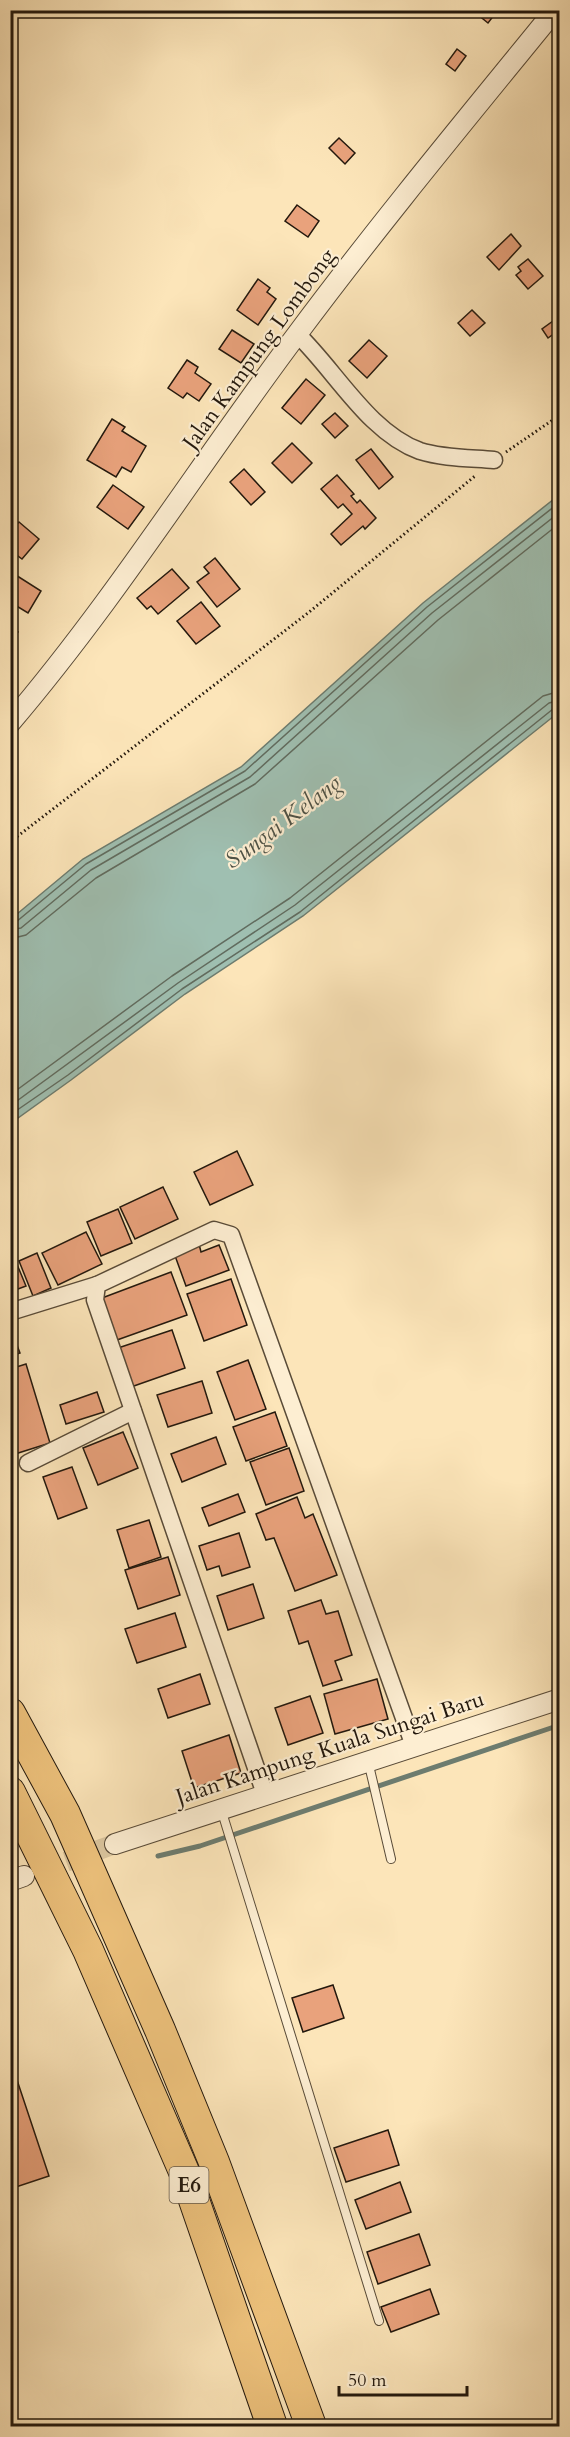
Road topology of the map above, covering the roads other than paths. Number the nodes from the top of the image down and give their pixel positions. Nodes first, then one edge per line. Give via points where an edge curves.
1 (555, 10) edge
2 (297, 334) junction
3 (494, 460) road end
4 (10, 723) edge
5 (97, 1284) junction
6 (10, 1312) edge
7 (133, 1411) junction
8 (28, 1463) dead end
9 (560, 1699) edge
10 (10, 1713) edge
11 (414, 1746) junction
12 (370, 1769) junction
13 (10, 1792) edge
14 (265, 1794) junction
15 (224, 1818) junction
16 (115, 1844) tunnel mouth
17 (391, 1859) dead end
18 (379, 2321) dead end
19 (272, 2427) edge
20 (310, 2427) edge

1 - 2 street, Jalan Kampung Lombong
2 - 3 street via 373,419 408,446 423,452
2 - 4 street, Jalan Kampung Lombong via 126,575
5 - 6 street
5 - 7 street via 95,1300
5 - 11 street via 214,1230 231,1235
7 - 8 street
7 - 14 street
9 - 11 street, Jalan Kampung Kuala Sungai Baru
10 - 20 highway, E6 via 65,1814 159,2030 214,2162
11 - 12 street, Jalan Kampung Kuala Sungai Baru
12 - 14 street, Jalan Kampung Kuala Sungai Baru
12 - 17 lane
13 - 19 highway, E6 via 88,1950 185,2174
14 - 15 street, Jalan Kampung Kuala Sungai Baru
15 - 16 street, Jalan Kampung Kuala Sungai Baru
15 - 18 lane

